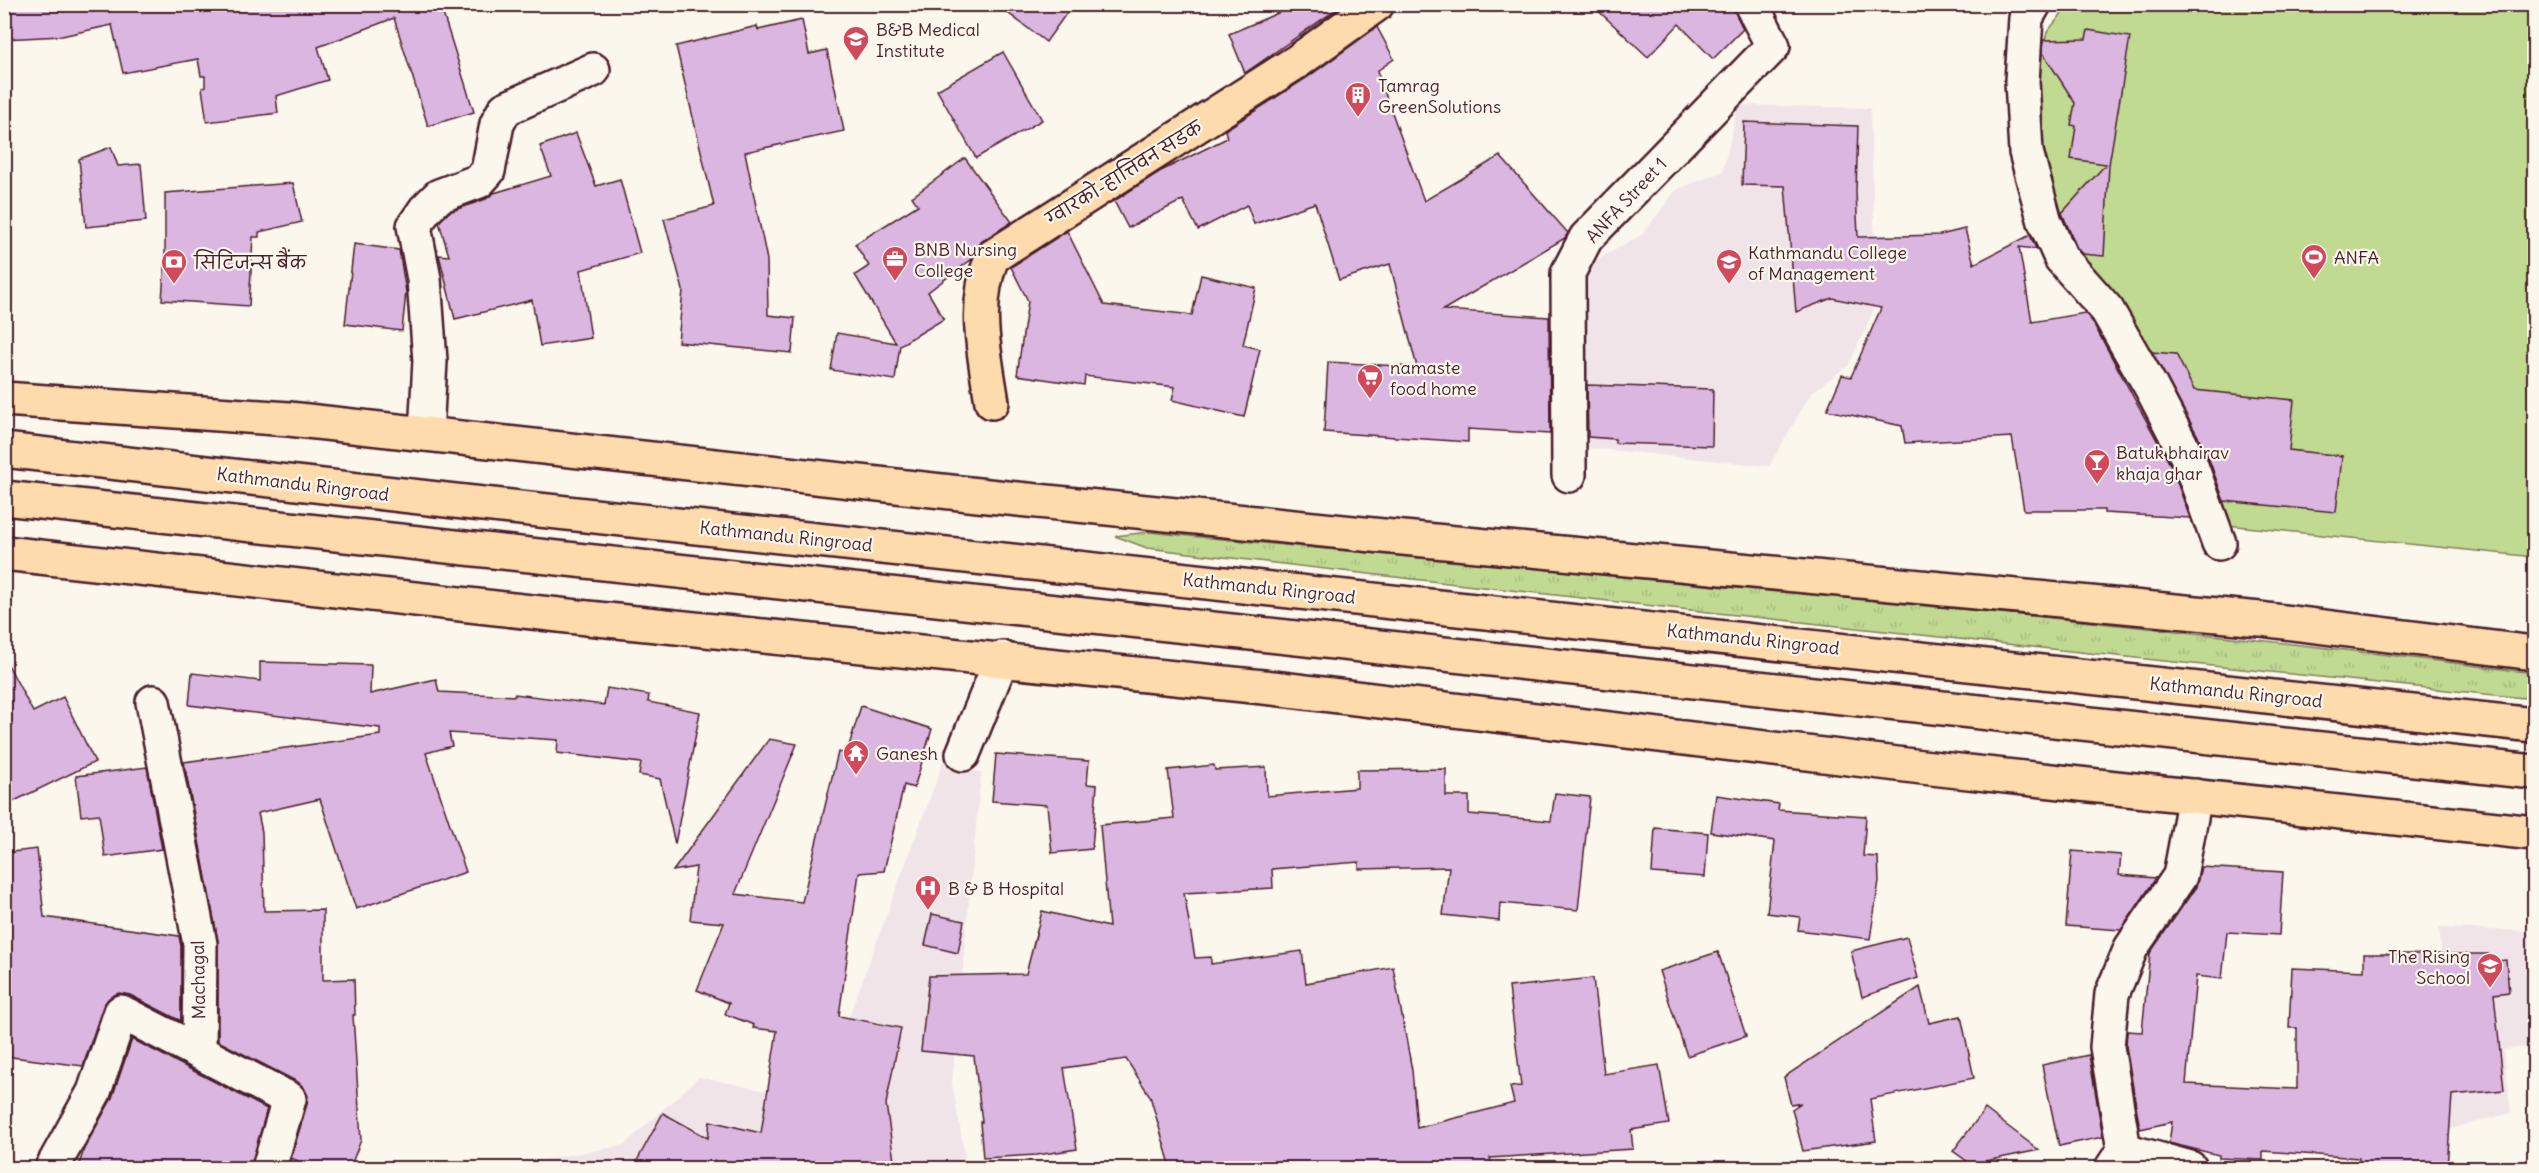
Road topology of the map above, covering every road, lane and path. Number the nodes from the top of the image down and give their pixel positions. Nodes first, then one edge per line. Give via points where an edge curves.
1 (1377, 4) edge
2 (1751, 4) edge
3 (2034, 4) edge
4 (592, 70) dead end
5 (4, 399) edge
6 (992, 402) dead end
7 (426, 434) junction
8 (4, 450) edge
9 (1569, 475) dead end
10 (4, 498) edge
11 (2218, 543) dead end
12 (4, 553) edge
13 (2535, 653) edge
14 (1002, 658) junction
15 (153, 702) dead end
16 (2535, 725) edge
17 (963, 754) dead end
18 (2535, 772) edge
19 (2195, 796) junction
20 (2535, 833) edge
21 (199, 1052) junction
22 (2118, 1159) edge
23 (52, 1168) edge
24 (269, 1168) edge
25 (2190, 1168) edge

1 - 6 main road, ग्वारको-हात्तिवन सडक via 1298,61 992,256 983,279 981,327
2 - 9 street, ANFA Street 1 via 1773,46 1586,238 1568,273
3 - 11 street via 2026,18 2022,81 2026,152 2045,222 2061,258 2107,310 2151,387 2188,460
4 - 7 street via 505,109 497,124 488,171 479,181 439,196 414,226 424,279 430,361
5 - 7 main road via 289,419
7 - 13 main road via 1402,538 2260,619
8 - 16 main road, Kathmandu Ringroad
10 - 18 main road
12 - 14 main road via 568,616
14 - 17 street
14 - 19 main road
15 - 21 street, Machagal via 200,944
19 - 20 main road
19 - 22 street via 2180,876 2131,948 2112,994 2106,1047
21 - 23 street via 121,1012 94,1092
21 - 24 street via 289,1099
22 - 25 street

